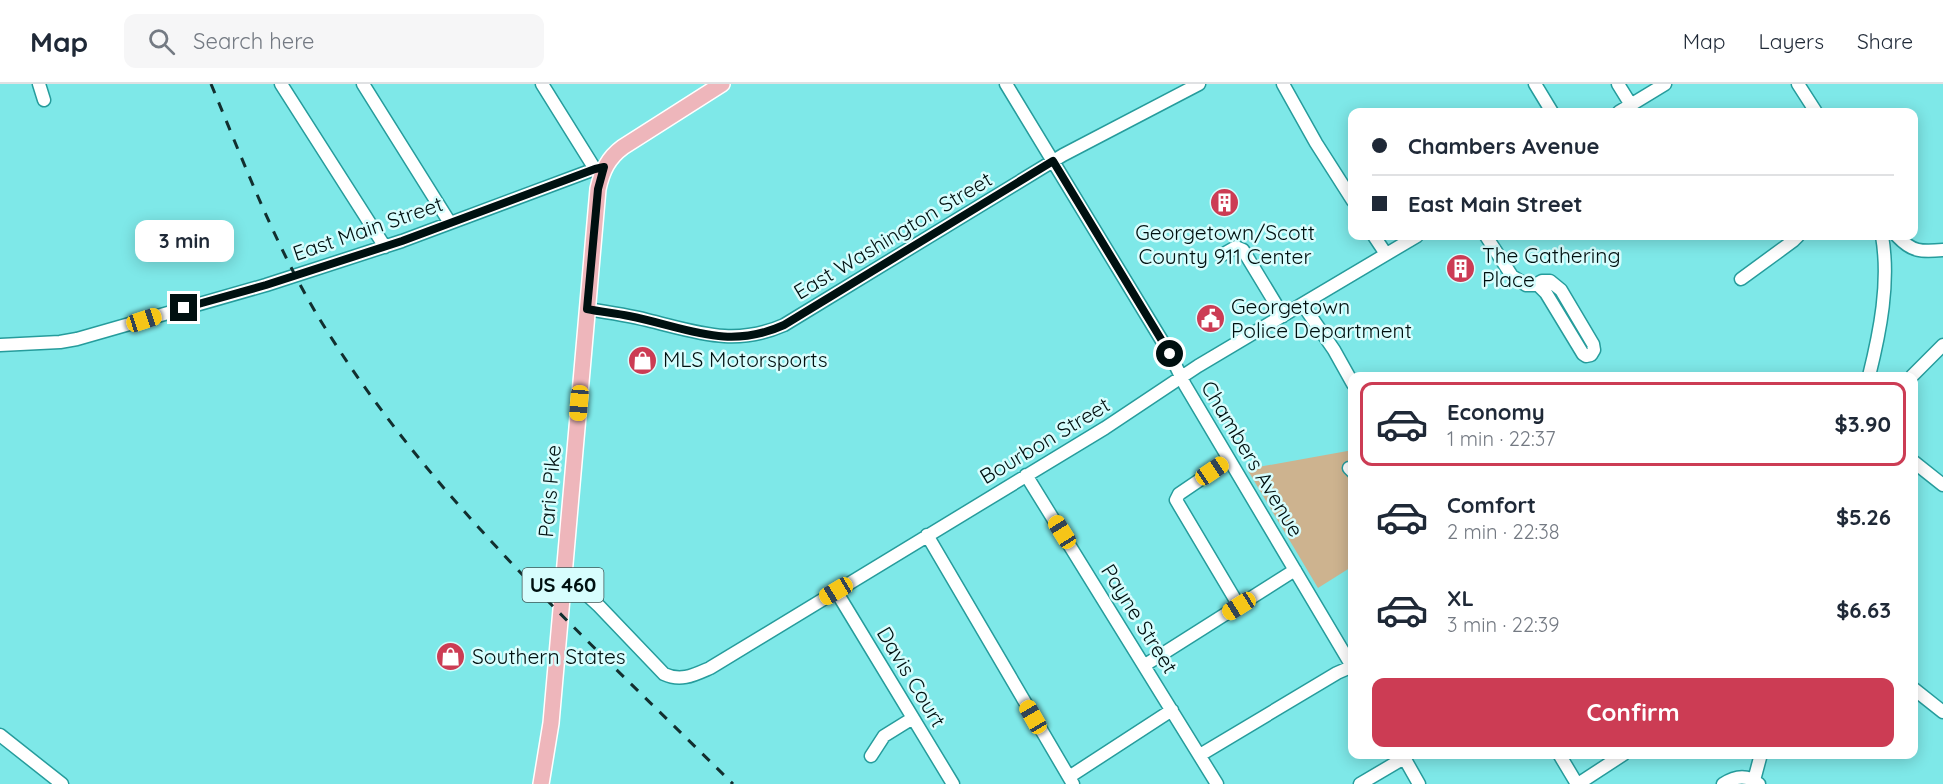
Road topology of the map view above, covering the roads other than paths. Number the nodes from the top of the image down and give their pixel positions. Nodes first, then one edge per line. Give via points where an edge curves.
1 (39, 84) edge
2 (363, 84) edge
3 (542, 84) edge
4 (722, 84) edge
5 (1006, 84) edge
6 (1199, 84) edge
7 (1283, 84) edge
8 (1535, 84) edge
9 (1618, 84) edge
10 (1665, 84) edge
11 (1798, 84) edge
12 (286, 86) edge
13 (44, 100) dead end
14 (1631, 105) junction
15 (1550, 108) edge
16 (1626, 108) edge
17 (1813, 108) edge
18 (1053, 161) junction
19 (600, 168) junction
20 (1348, 193) edge
21 (450, 223) junction
22 (1377, 240) edge
23 (1410, 240) edge
24 (1489, 240) edge
25 (1795, 240) edge
26 (1883, 240) edge
27 (1901, 240) edge
28 (385, 246) junction
29 (1914, 250) junction
30 (1943, 250) edge
31 (1386, 254) junction
32 (1222, 255) dead end
33 (1886, 255) junction
34 (1741, 279) dead end
35 (1535, 285) junction
36 (1303, 305) junction
37 (587, 309) junction
38 (1282, 316) junction
39 (0, 345) edge
40 (1943, 345) edge
41 (1870, 372) edge
42 (1916, 372) edge
43 (1348, 375) edge
44 (1181, 378) junction
45 (1229, 460) junction
46 (1918, 465) edge
47 (1026, 475) junction
48 (1943, 485) edge
49 (927, 535) junction
50 (1295, 570) junction
51 (563, 586) junction
52 (836, 591) junction
53 (1239, 606) junction
54 (1348, 659) edge
55 (1145, 665) junction
56 (1348, 669) edge
57 (1918, 692) edge
58 (1172, 710) junction
59 (1943, 712) edge
60 (914, 718) junction
61 (0, 735) edge
62 (1200, 755) junction
63 (871, 756) dead end
64 (1398, 759) edge
65 (1405, 759) edge
66 (1562, 759) edge
67 (1616, 759) edge
68 (1760, 759) edge
69 (1071, 781) edge
70 (1755, 783) edge
71 (62, 784) edge
72 (541, 784) edge
73 (952, 784) edge
74 (1217, 784) edge
75 (1360, 784) edge
76 (1419, 784) edge
77 (1578, 784) edge
78 (1723, 784) edge

1 - 13 street
2 - 21 street
3 - 19 street
4 - 19 main road, East Main Street via 637,137
5 - 18 street, Chambers Avenue
6 - 18 street, East Washington Street
7 - 20 street
8 - 15 street
9 - 14 street
10 - 14 street
11 - 17 street
12 - 28 street
14 - 16 street
18 - 37 street, East Washington Street via 770,331 754,336 718,337
18 - 44 street, Chambers Avenue
19 - 21 street, East Main Street
19 - 37 main road, Paris Pike / US 460
21 - 28 street, East Main Street
22 - 31 street
23 - 31 street, Bourbon Street
24 - 35 street via 1512,276 1526,285
25 - 34 street
26 - 33 street
27 - 29 street
28 - 39 street, East Main Street via 98,334 60,342
29 - 30 street
29 - 33 street
31 - 36 street, Bourbon Street
32 - 38 street via 1236,247 1243,250
33 - 41 street via 1885,286
35 - 35 street via 1546,293 1583,354 1591,355 1593,344 1561,290 1550,281
36 - 38 street, Bourbon Street
36 - 43 street
37 - 51 main road, Paris Pike / US 460
38 - 44 street, Bourbon Street
40 - 42 street
44 - 45 street, Chambers Avenue
44 - 47 street, Bourbon Street
45 - 50 street, Chambers Avenue
45 - 53 street via 1176,500
46 - 48 street
47 - 49 street, Bourbon Street
47 - 55 street, Payne Street
49 - 52 street, Bourbon Street
49 - 69 street
50 - 53 street
50 - 54 street, Chambers Avenue
51 - 52 street, Bourbon Street via 587,595 672,678 687,678 710,668
51 - 72 main road, Paris Pike / US 460
52 - 60 street, Davis Court
53 - 55 street
55 - 58 street, Payne Street
56 - 62 street
57 - 59 street
58 - 62 street, Payne Street
58 - 69 street
60 - 63 street via 884,736
60 - 73 street, Davis Court
61 - 71 street
62 - 74 street, Payne Street
64 - 75 street
65 - 76 street
66 - 77 street
67 - 77 street
68 - 70 street
70 - 78 street via 1737,777

